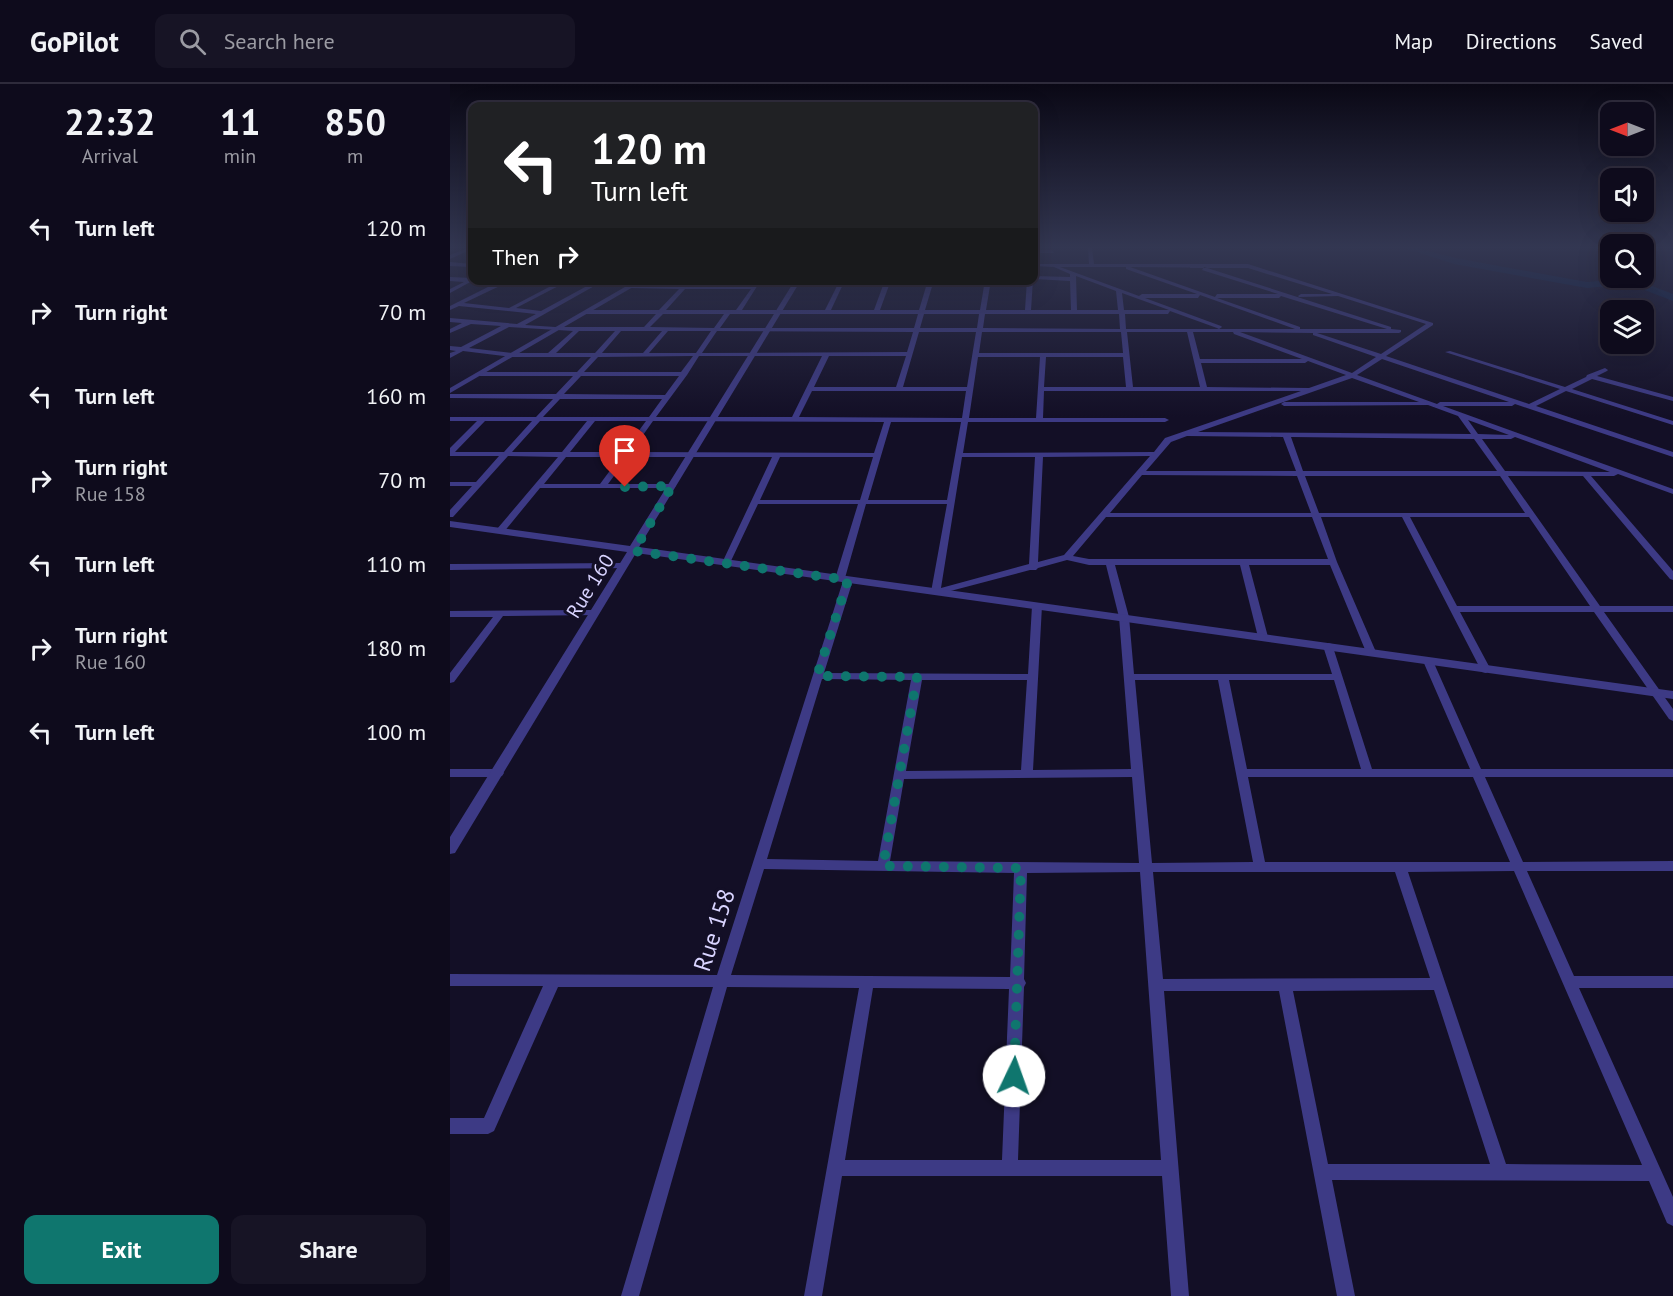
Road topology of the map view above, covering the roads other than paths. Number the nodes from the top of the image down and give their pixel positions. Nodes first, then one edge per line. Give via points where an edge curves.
1 (463, 305) edge
2 (520, 305) edge
3 (557, 305) edge
4 (598, 305) edge
5 (668, 305) edge
6 (743, 305) edge
7 (783, 305) edge
8 (831, 305) edge
9 (879, 305) edge
10 (924, 305) edge
11 (985, 305) edge
12 (1029, 305) edge
13 (1074, 305) edge
14 (1120, 305) edge
15 (1157, 305) edge
16 (1230, 305) edge
17 (1317, 305) edge
18 (1372, 305) edge
19 (511, 309) junction
20 (543, 312) junction
21 (586, 312) junction
22 (661, 312) junction
23 (728, 312) junction
24 (738, 312) junction
25 (779, 312) junction
26 (827, 312) junction
27 (876, 312) junction
28 (922, 312) junction
29 (984, 312) junction
30 (1028, 312) junction
31 (1074, 312) junction
32 (1121, 312) junction
33 (1177, 312) junction
34 (450, 320) edge
35 (470, 321) junction
36 (508, 325) junction
37 (518, 326) junction
38 (555, 329) junction
39 (578, 329) junction
40 (620, 329) junction
41 (768, 329) junction
42 (645, 330) junction
43 (666, 330) junction
44 (717, 330) junction
45 (915, 330) junction
46 (980, 330) junction
47 (1123, 330) junction
48 (1189, 330) junction
49 (1227, 330) junction
50 (450, 331) edge
51 (1306, 331) junction
52 (1399, 331) junction
53 (1415, 336) junction
54 (450, 348) edge
55 (463, 349) junction
56 (1448, 352) dead end
57 (645, 354) junction
58 (751, 354) junction
59 (909, 354) junction
60 (512, 355) junction
61 (550, 355) junction
62 (598, 355) junction
63 (698, 355) junction
64 (826, 355) junction
65 (976, 355) junction
66 (1043, 355) junction
67 (1126, 355) junction
68 (450, 356) edge
69 (1382, 357) junction
70 (1197, 361) junction
71 (1314, 361) junction
72 (1605, 370) dead end
73 (480, 374) junction
74 (580, 374) junction
75 (685, 374) junction
76 (1353, 375) junction
77 (1589, 376) junction
78 (969, 388) junction
79 (1042, 388) junction
80 (809, 389) junction
81 (899, 389) junction
82 (1130, 389) junction
83 (1204, 389) junction
84 (1563, 389) junction
85 (450, 391) edge
86 (1312, 392) junction
87 (450, 396) edge
88 (559, 397) junction
89 (667, 397) junction
90 (1673, 399) edge
91 (1275, 404) junction
92 (1432, 404) junction
93 (1525, 406) junction
94 (1461, 414) junction
95 (450, 419) edge
96 (483, 419) junction
97 (538, 419) junction
98 (593, 419) junction
99 (652, 419) junction
100 (714, 419) junction
101 (888, 419) junction
102 (964, 419) junction
103 (1039, 419) junction
104 (795, 420) junction
105 (1165, 420) dead end
106 (1673, 423) edge
107 (1185, 434) junction
108 (1476, 436) junction
109 (1287, 437) junction
110 (1521, 437) junction
111 (450, 453) edge
112 (506, 454) junction
113 (564, 454) junction
114 (626, 454) junction
115 (693, 454) junction
116 (1039, 454) junction
117 (1156, 454) junction
118 (777, 455) junction
119 (877, 455) junction
120 (959, 455) junction
121 (1673, 455) edge
122 (1140, 473) junction
123 (1300, 474) junction
124 (1502, 474) junction
125 (1585, 474) junction
126 (1623, 474) junction
127 (450, 484) edge
128 (478, 484) junction
129 (537, 486) junction
130 (672, 486) junction
131 (602, 487) junction
132 (1673, 492) edge
133 (755, 502) junction
134 (863, 502) junction
135 (950, 502) junction
136 (450, 515) edge
137 (1104, 515) junction
138 (1316, 515) junction
139 (1405, 515) junction
140 (1530, 515) junction
141 (450, 524) edge
142 (500, 531) junction
143 (634, 551) junction
144 (1067, 557) junction
145 (1110, 562) junction
146 (1244, 562) junction
147 (1333, 562) junction
148 (726, 563) junction
149 (623, 566) junction
150 (450, 567) edge
151 (1033, 568) junction
152 (1673, 577) edge
153 (844, 580) junction
154 (936, 592) junction
155 (1037, 606) junction
156 (1454, 609) junction
157 (1597, 609) junction
158 (1673, 609) edge
159 (594, 613) junction
160 (450, 614) edge
161 (500, 614) junction
162 (1124, 617) junction
163 (1263, 637) junction
164 (1328, 646) junction
165 (1371, 652) junction
166 (1428, 661) junction
167 (1486, 670) junction
168 (817, 676) junction
169 (917, 677) junction
170 (1032, 677) junction
171 (1130, 677) junction
172 (1223, 677) junction
173 (1337, 677) junction
174 (450, 681) edge
175 (1656, 693) junction
176 (1673, 695) edge
177 (1673, 717) edge
178 (450, 773) edge
179 (498, 773) junction
180 (1136, 773) junction
181 (1242, 773) junction
182 (1368, 773) junction
183 (1475, 773) junction
184 (1027, 774) junction
185 (1673, 774) edge
186 (900, 775) junction
187 (450, 849) edge
188 (759, 864) junction
189 (883, 866) junction
190 (1400, 866) junction
191 (1146, 867) junction
192 (1260, 867) junction
193 (1517, 867) junction
194 (1673, 867) edge
195 (1021, 868) junction
196 (450, 980) edge
197 (553, 981) junction
198 (722, 981) junction
199 (867, 982) junction
200 (1568, 982) junction
201 (1673, 982) edge
202 (1019, 983) junction
203 (1285, 984) junction
204 (1439, 984) junction
205 (1156, 985) junction
206 (450, 1126) edge
207 (836, 1168) junction
208 (1010, 1168) junction
209 (1169, 1168) junction
210 (1324, 1172) junction
211 (1501, 1173) junction
212 (1653, 1173) junction
213 (1673, 1217) edge
214 (630, 1296) edge
215 (813, 1296) edge
216 (1180, 1296) edge
217 (1347, 1296) edge

1 - 19 street
2 - 19 street
3 - 20 street
4 - 21 street
5 - 22 street
6 - 24 street
7 - 25 street, Rue 160
8 - 26 street
9 - 27 street
10 - 28 street
11 - 29 street
12 - 30 street
13 - 31 street
14 - 32 street
15 - 33 street
16 - 51 street
17 - 52 street
18 - 53 street via 1431,322
19 - 20 street
20 - 37 street
21 - 22 street
21 - 38 street
22 - 23 street
22 - 42 street
23 - 24 street
23 - 44 street
24 - 25 street
25 - 26 street
25 - 41 street, Rue 160
26 - 27 street
27 - 28 street
28 - 29 street
28 - 45 street
29 - 30 street
29 - 46 street
30 - 31 street
31 - 32 street
32 - 33 street
32 - 47 street
33 - 49 street
34 - 35 street
35 - 36 street
35 - 50 street
36 - 37 street
36 - 55 street
37 - 38 street
38 - 39 street
38 - 60 street
39 - 40 street
39 - 61 street
40 - 42 street
40 - 62 street
41 - 44 street
41 - 45 street
41 - 58 street, Rue 160
42 - 43 street
43 - 44 street
43 - 57 street
44 - 63 street
45 - 46 street
45 - 59 street
46 - 47 street
46 - 65 street
47 - 48 street
47 - 67 street
48 - 49 street
48 - 70 street
49 - 51 street
49 - 71 street
51 - 52 street
51 - 69 street
52 - 53 street
53 - 69 street
54 - 55 street
55 - 60 street
55 - 68 street
56 - 84 street
57 - 62 street
57 - 63 street
58 - 63 street
58 - 64 street
58 - 100 street, Rue 160
59 - 64 street
59 - 81 street
60 - 61 street
60 - 73 street
61 - 62 street
62 - 74 street
63 - 75 street
64 - 80 street
65 - 66 street
65 - 78 street
66 - 67 street
66 - 79 street
67 - 82 street
69 - 76 street
69 - 93 street
70 - 71 street
70 - 83 street
71 - 76 street
72 - 77 street
73 - 74 street
73 - 85 street
74 - 75 street
74 - 88 street
75 - 89 street
76 - 86 street
76 - 92 street
77 - 84 street
77 - 90 street
78 - 81 street
78 - 102 street
79 - 82 street
79 - 103 street
80 - 81 street
80 - 104 street
82 - 83 street
83 - 86 street
84 - 93 street
84 - 106 street
86 - 91 street
87 - 88 street
88 - 89 street
88 - 97 street
89 - 99 street
91 - 92 street
91 - 107 street
92 - 93 street
92 - 94 street
93 - 121 street
94 - 108 street
94 - 110 street
95 - 96 street
96 - 97 street
96 - 111 street
97 - 98 street
97 - 112 street
98 - 99 street
98 - 113 street
99 - 100 street
99 - 114 street
100 - 104 street
100 - 115 street, Rue 160
101 - 102 street
101 - 104 street
101 - 119 street, Rue 158
102 - 103 street
102 - 120 street
103 - 105 street
107 - 109 street
107 - 117 street via 1168,440
108 - 109 street
108 - 110 street
108 - 124 street
109 - 123 street
110 - 126 street
111 - 112 street
112 - 113 street
112 - 128 street
113 - 114 street
113 - 129 street
114 - 115 street
114 - 131 street
115 - 118 street
115 - 130 street, Rue 160
116 - 117 street
116 - 120 street
116 - 151 street
117 - 122 street
118 - 119 street
118 - 133 street
119 - 134 street, Rue 158
120 - 135 street
122 - 123 street
122 - 137 street
123 - 124 street
123 - 138 street
124 - 125 street
124 - 140 street
125 - 126 street
125 - 152 street
126 - 132 street
127 - 128 street
128 - 136 street
129 - 131 street
129 - 142 street
130 - 131 street
130 - 143 street, Rue 160
133 - 134 street
133 - 148 street
134 - 135 street
134 - 153 street, Rue 158
135 - 154 street
137 - 138 street
137 - 144 street
138 - 139 street
138 - 147 street
139 - 140 street
139 - 156 street
140 - 157 street
141 - 142 street
142 - 143 street
143 - 148 street
143 - 149 street, Rue 160
144 - 145 street
144 - 151 street
145 - 146 street
145 - 162 street
146 - 147 street
146 - 163 street
147 - 165 street
148 - 153 street
149 - 150 street
149 - 159 street, Rue 160
151 - 154 street
153 - 154 street
153 - 168 street, Rue 158
154 - 155 street
155 - 162 street
155 - 170 street
156 - 157 street
156 - 167 street
157 - 158 street
157 - 175 street
159 - 161 street
159 - 179 street, Rue 160
160 - 161 street
161 - 174 street
162 - 163 street
162 - 171 street
163 - 164 street
164 - 165 street
164 - 173 street
165 - 166 street
166 - 167 street
166 - 183 street
167 - 175 street
168 - 169 street
168 - 188 street, Rue 158
169 - 170 street
169 - 186 street
170 - 184 street
171 - 172 street
171 - 180 street
172 - 173 street
172 - 181 street
173 - 182 street
175 - 176 street
175 - 177 street
178 - 179 street
179 - 187 street, Rue 160
180 - 184 street
180 - 191 street
181 - 182 street
181 - 192 street
182 - 183 street
183 - 185 street
183 - 193 street
184 - 186 street
186 - 189 street
188 - 189 street
188 - 198 street, Rue 158
189 - 195 street
190 - 192 street
190 - 193 street
190 - 204 street
191 - 192 street
191 - 195 street
191 - 205 street
193 - 194 street
193 - 200 street
195 - 202 street
196 - 197 street
197 - 198 street
197 - 206 street via 488,1126
198 - 199 street
198 - 214 street, Rue 158
199 - 202 street
199 - 207 street
200 - 201 street
200 - 212 street
202 - 208 street
203 - 204 street
203 - 205 street
203 - 210 street
204 - 211 street
205 - 209 street
207 - 208 street
207 - 215 street
208 - 209 street
209 - 216 street
210 - 211 street
210 - 217 street
211 - 212 street
212 - 213 street

